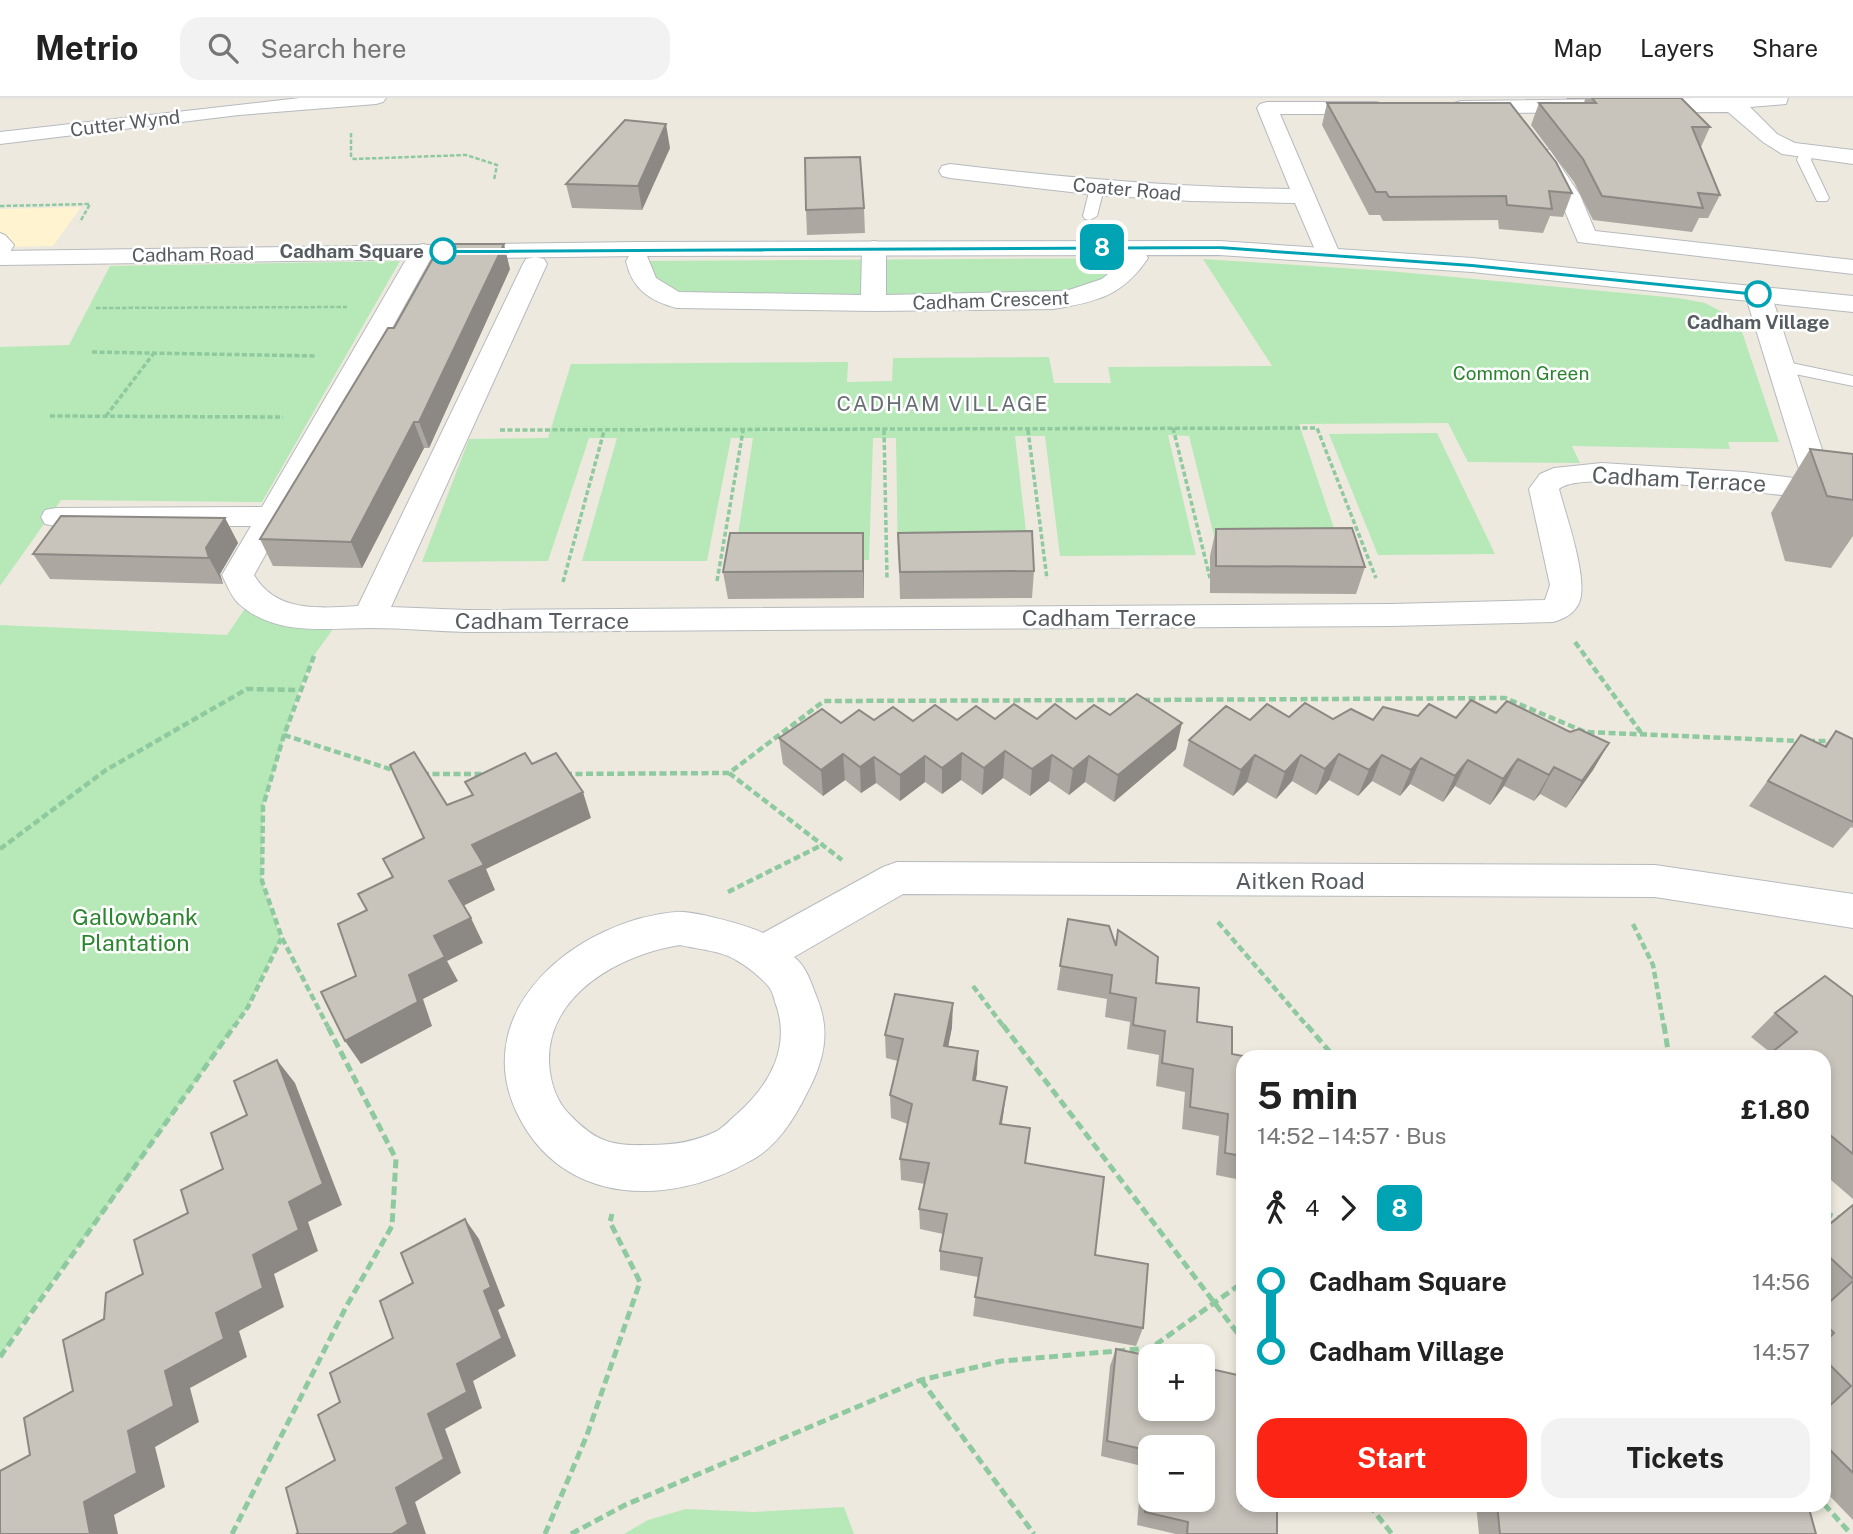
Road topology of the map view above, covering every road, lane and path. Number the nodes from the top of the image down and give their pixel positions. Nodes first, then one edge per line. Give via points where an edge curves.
1 (376, 98) edge
2 (1779, 100) dead end
3 (1732, 106) junction
4 (1448, 107) edge
5 (1503, 107) junction
6 (1392, 108) edge
7 (0, 138) edge
8 (351, 139) dead end
9 (1806, 152) junction
10 (1853, 157) edge
11 (950, 171) dead end
12 (494, 180) dead end
13 (1097, 188) junction
14 (1304, 196) junction
15 (1822, 198) dead end
16 (0, 206) edge
17 (1090, 216) dead end
18 (0, 238) edge
19 (874, 248) junction
20 (423, 251) junction
21 (1328, 254) junction
22 (60, 256) junction
23 (0, 258) edge
24 (1136, 258) dead end
25 (638, 261) dead end
26 (535, 264) dead end
27 (1853, 267) edge
28 (1758, 294) junction
29 (873, 303) junction
30 (1853, 304) edge
31 (393, 307) junction
32 (96, 308) dead end
33 (92, 352) dead end
34 (155, 353) junction
35 (364, 357) junction
36 (1782, 366) junction
37 (1853, 381) edge
38 (50, 416) dead end
39 (106, 416) junction
40 (329, 417) junction
41 (1173, 428) junction
42 (457, 429) junction
43 (884, 430) junction
44 (1028, 430) junction
45 (604, 431) junction
46 (743, 431) junction
47 (1820, 490) junction
48 (1853, 495) edge
49 (272, 516) junction
50 (56, 517) edge
51 (1553, 611) junction
52 (1391, 615) junction
53 (1220, 616) junction
54 (355, 618) junction
55 (1052, 618) junction
56 (710, 619) junction
57 (887, 619) junction
58 (552, 620) junction
59 (299, 690) junction
60 (284, 735) junction
61 (1642, 735) junction
62 (1840, 741) edge
63 (729, 773) junction
64 (407, 774) edge
65 (421, 774) edge
66 (491, 774) edge
67 (561, 774) edge
68 (824, 844) junction
69 (0, 849) edge
70 (1181, 879) junction
71 (1611, 881) junction
72 (877, 890) junction
73 (725, 894) dead end
74 (1853, 911) edge
75 (282, 938) junction
76 (765, 953) junction
77 (973, 986) dead end
78 (1328, 1050) edge
79 (1668, 1050) edge
80 (621, 1169) junction
81 (1831, 1215) edge
82 (1843, 1219) edge
83 (1236, 1288) edge
84 (1216, 1304) junction
85 (1236, 1331) edge
86 (0, 1357) edge
87 (920, 1380) junction
88 (1375, 1512) edge
89 (1831, 1512) edge
90 (232, 1534) edge
91 (545, 1534) edge
92 (571, 1534) edge
93 (1034, 1534) edge
94 (1392, 1534) edge
95 (1851, 1534) edge

1 - 7 street, Cutter Wynd via 239,109
2 - 3 street
3 - 5 street
3 - 9 street via 1777,143
4 - 5 street
5 - 27 street via 1552,168 1586,237
6 - 14 street via 1267,108
8 - 12 path via 354,159 482,159 497,165
9 - 10 street
9 - 15 lane via 1804,160
11 - 13 street, Coater Road
13 - 14 street, Coater Road
13 - 17 lane
14 - 21 street
16 - 22 path via 90,204
18 - 23 lane via 6,245
19 - 20 street, Cadham Road
19 - 21 street, Cadham Road via 1174,247
19 - 29 street
20 - 22 street, Cadham Road
20 - 31 street
21 - 28 street, Cadham Road
22 - 23 street, Cadham Road
24 - 29 street, Cadham Crescent via 1127,274 1078,298
25 - 29 street, Cadham Crescent via 640,277 647,284 677,300
26 - 42 street
28 - 30 street, Cadham Road
28 - 36 street
31 - 32 path
31 - 35 street
33 - 34 path
34 - 35 path
34 - 39 path
35 - 40 street
36 - 37 lane
36 - 47 street
38 - 39 path
39 - 40 path
40 - 49 street
41 - 44 path
41 - 52 path via 1317,428
41 - 53 path
42 - 45 path
42 - 54 street
43 - 44 path
43 - 46 path
43 - 57 path
44 - 55 path
45 - 46 path
45 - 58 path
46 - 56 path
47 - 48 street, Cadham Terrace
47 - 51 street, Cadham Terrace via 1602,472 1565,474 1551,480 1544,489 1566,584 1563,602
49 - 50 street
49 - 54 street, Cadham Terrace via 239,575 249,596 280,613 309,620
51 - 52 street, Cadham Terrace
51 - 61 path
52 - 53 street, Cadham Terrace
53 - 55 street, Cadham Terrace
54 - 58 street, Cadham Terrace
54 - 59 path via 315,654
55 - 57 street, Cadham Terrace
56 - 57 street, Cadham Terrace
56 - 58 street, Cadham Terrace
59 - 60 path
59 - 69 path via 247,689 106,770
60 - 64 path
60 - 75 path via 263,806 262,881
61 - 62 path
61 - 63 path via 1585,732 1505,698 824,701
63 - 67 path
63 - 68 path
65 - 66 path
68 - 72 path
68 - 73 path
70 - 71 street, Aitken Road
70 - 72 street, Aitken Road via 897,878
70 - 78 path
71 - 74 street, Aitken Road via 1655,881
71 - 79 path via 1653,965
72 - 76 street, Aitken Road
75 - 86 path via 248,1007
75 - 90 path via 396,1159 392,1226
76 - 80 street via 787,976 801,1002 806,1028 802,1062 786,1098 757,1132 718,1156 691,1166
76 - 80 street via 712,930 650,931 592,955 548,998 533,1027 526,1060 532,1098 548,1128 566,1146 603,1166
77 - 84 path
80 - 91 path via 610,1223 640,1282 587,1435
81 - 82 path
83 - 84 path
84 - 85 path
84 - 87 path via 1151,1348 1002,1361
87 - 92 path via 625,1505
87 - 93 path
88 - 94 path
89 - 95 path

